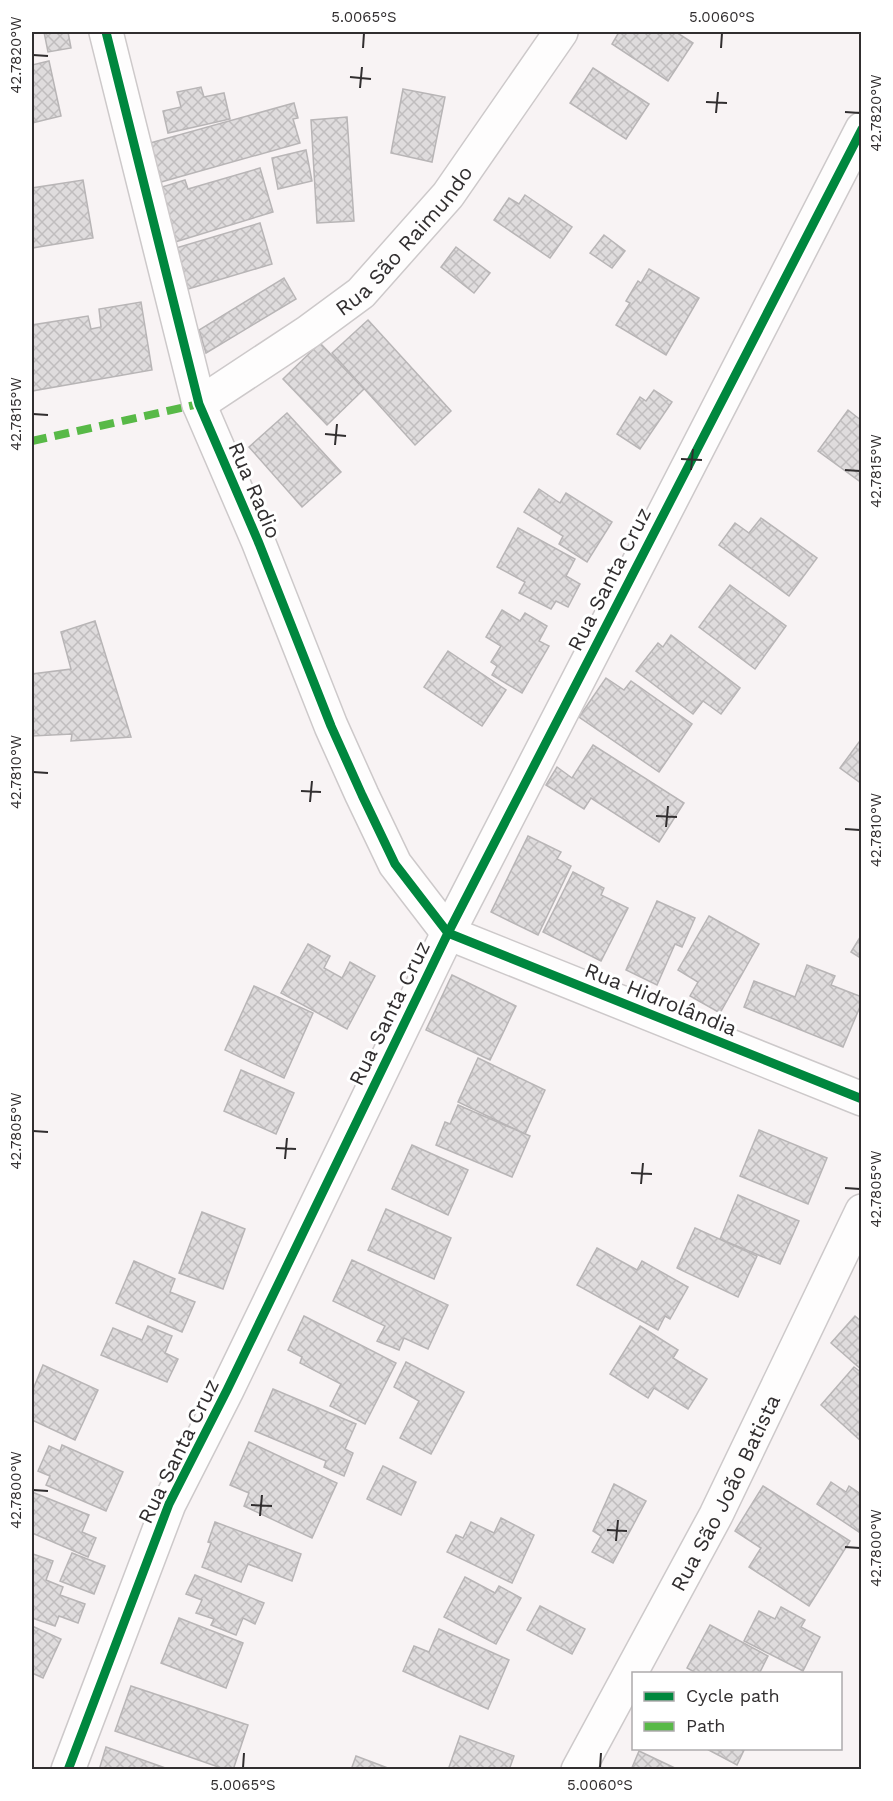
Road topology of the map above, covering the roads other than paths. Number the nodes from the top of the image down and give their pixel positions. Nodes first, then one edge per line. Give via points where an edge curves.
1 (106, 32) edge
2 (561, 32) edge
3 (861, 129) edge
4 (199, 404) junction
5 (448, 933) junction
6 (861, 1099) edge
7 (861, 1211) edge
8 (68, 1770) edge
9 (578, 1770) edge

1 - 4 street, Rua Radio
2 - 4 street, Rua São Raimundo via 448,195 361,293
3 - 5 street, Rua Santa Cruz
4 - 5 street, Rua Radio via 362,795 395,864
5 - 6 street, Rua Hidrolândia
5 - 8 street, Rua Santa Cruz via 169,1504
7 - 9 street, Rua São João Batista via 716,1515

